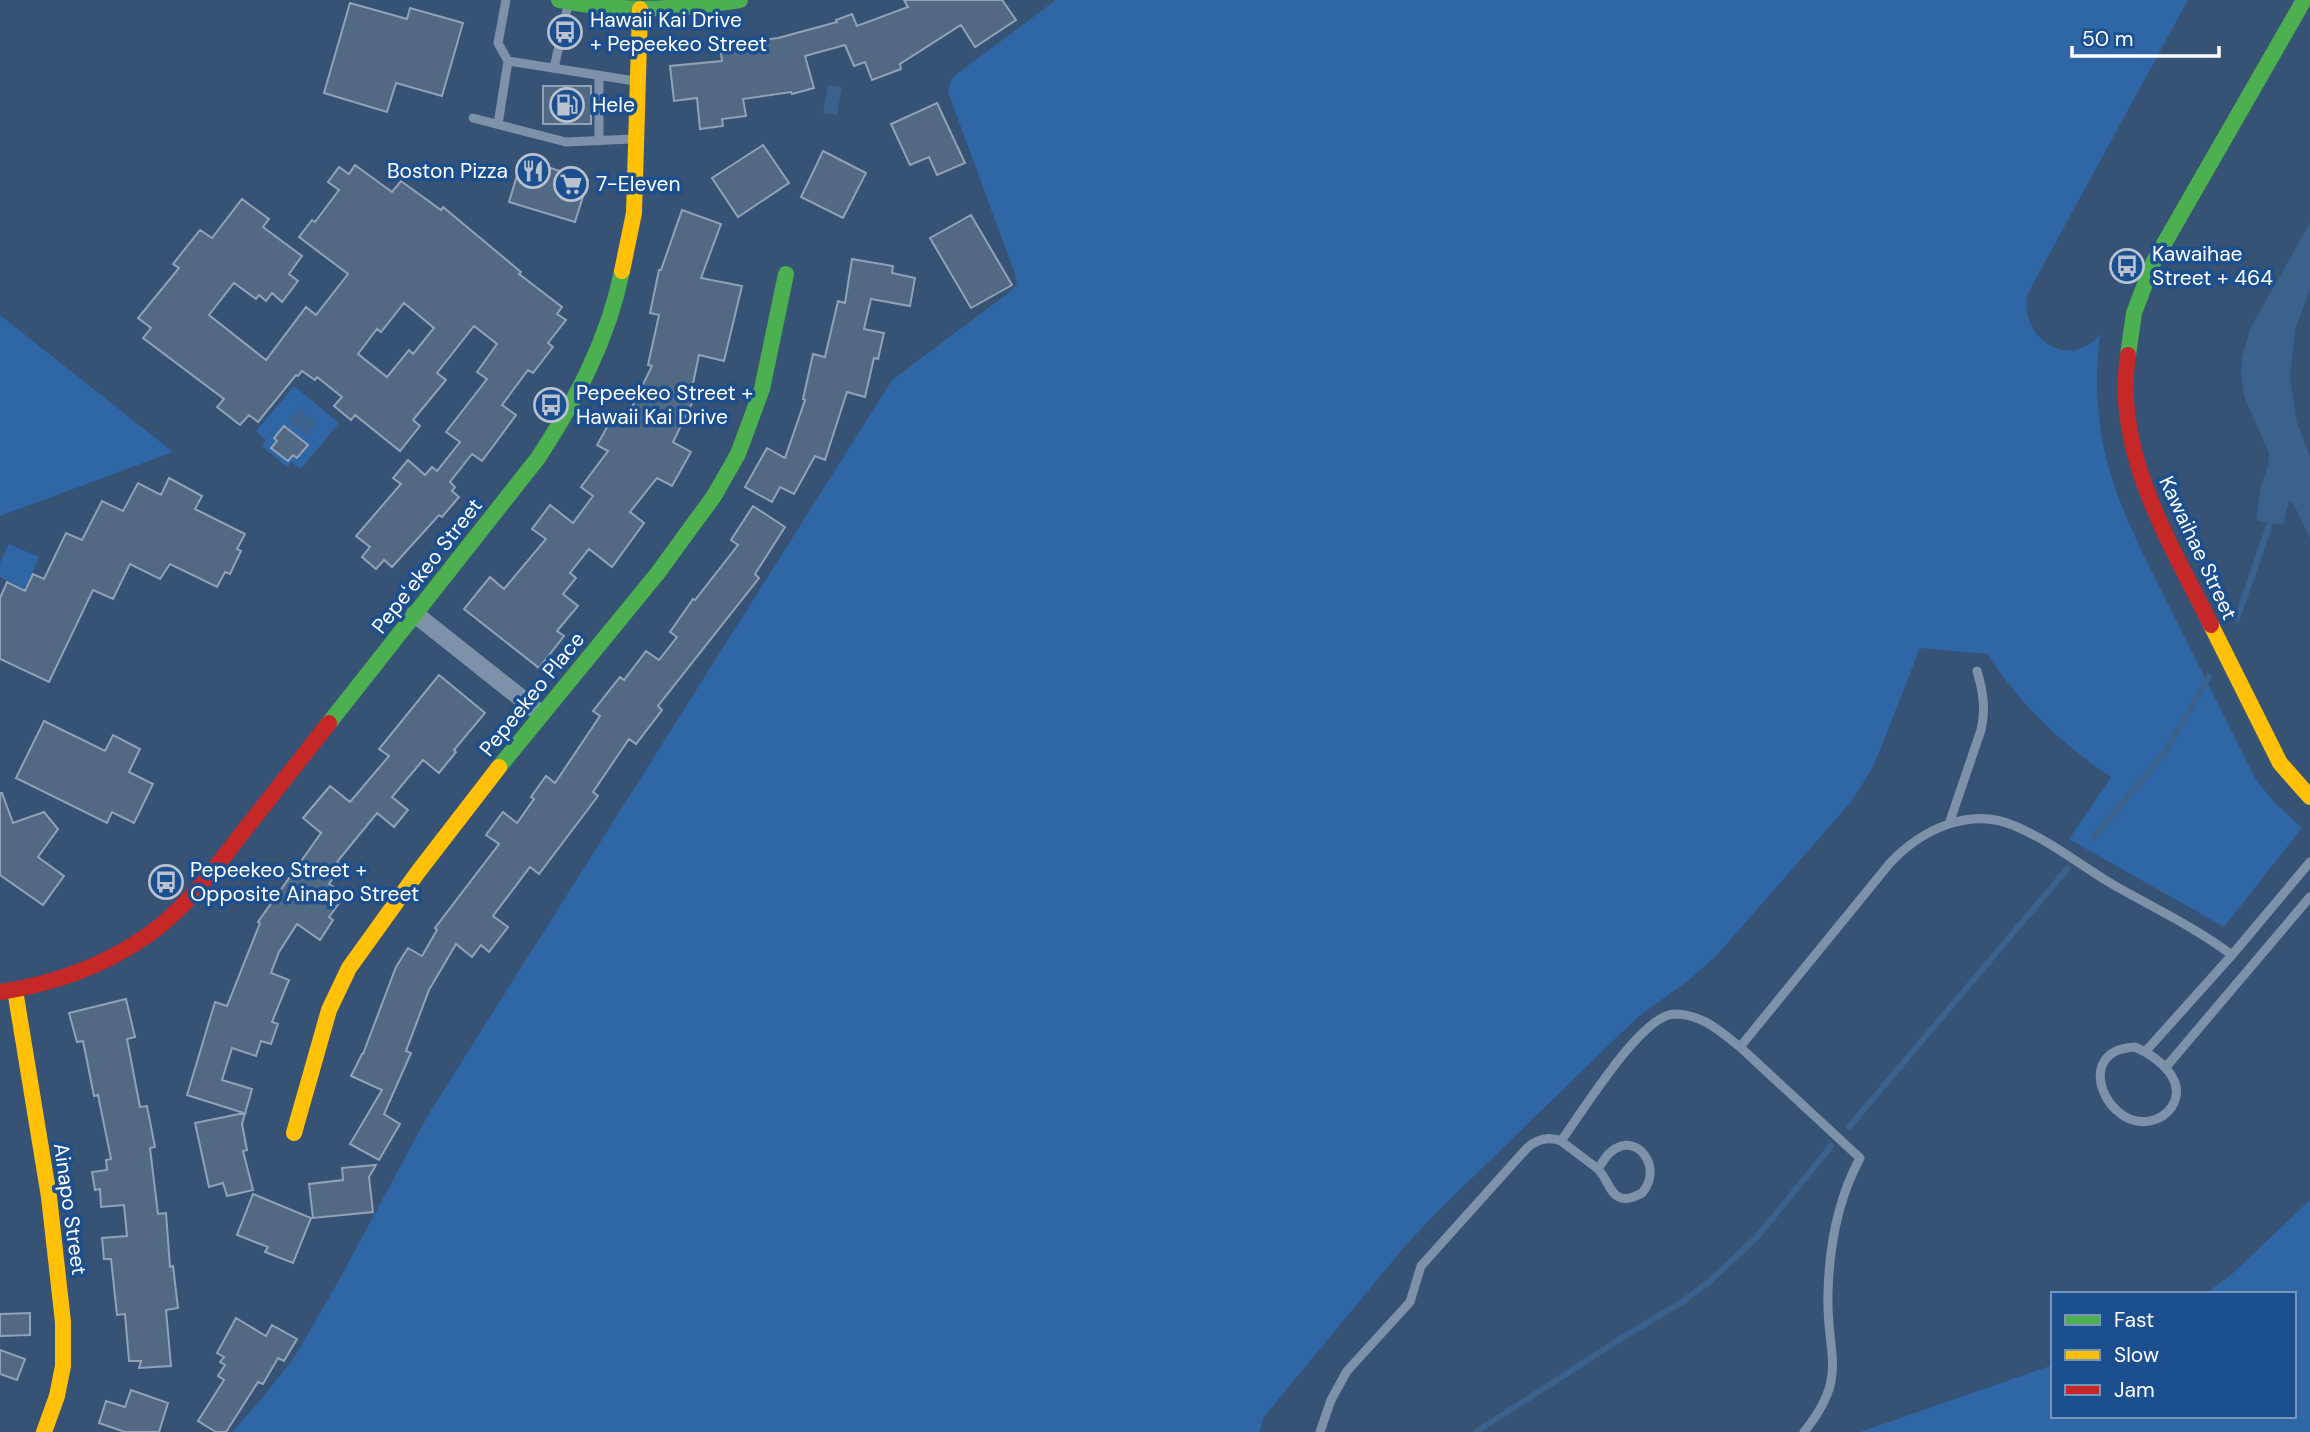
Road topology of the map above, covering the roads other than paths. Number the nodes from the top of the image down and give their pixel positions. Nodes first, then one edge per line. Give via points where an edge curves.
1 (506, 0) edge
2 (740, 0) edge
3 (2304, 0) edge
4 (564, 1) edge
5 (640, 9) junction
6 (508, 61) junction
7 (554, 68) junction
8 (599, 75) junction
9 (637, 81) junction
10 (473, 118) dead end
11 (498, 124) junction
12 (637, 139) junction
13 (599, 141) junction
14 (786, 274) dead end
15 (415, 614) junction
16 (1977, 671) dead end
17 (541, 714) junction
18 (2310, 797) edge
19 (1949, 824) junction
20 (2310, 862) edge
21 (2310, 897) edge
22 (2232, 955) junction
23 (8, 991) edge
24 (1740, 1047) junction
25 (2145, 1052) junction
26 (2166, 1067) junction
27 (294, 1133) dead end
28 (1561, 1141) junction
29 (1598, 1169) junction
30 (44, 1432) edge
31 (1320, 1432) edge
32 (1804, 1432) edge

1 - 6 lane via 498,43
2 - 5 street
3 - 18 street, Kawaihae Street via 2153,263 2134,313 2125,394 2133,450 2152,506 2280,763
4 - 5 street
4 - 7 lane
5 - 9 street, Pepeʻekeo Street
6 - 7 lane
6 - 11 lane
7 - 8 lane
8 - 9 lane
8 - 13 lane
9 - 12 street, Pepeʻekeo Street
10 - 11 lane
11 - 13 lane via 566,142
12 - 13 lane
12 - 15 street, Pepeʻekeo Street via 634,213 612,311 595,359 538,458
14 - 17 street, Pepeekeo Place via 762,389 738,454 714,496 656,574
15 - 17 street
15 - 23 street, Pepeʻekeo Street via 201,885 167,920 138,942 78,973
16 - 19 lane via 1984,700 1983,723
17 - 27 street, Pepeekeo Place via 349,968 329,1010
19 - 22 lane via 1977,819 2014,825
19 - 24 lane via 1901,851
20 - 22 lane
21 - 26 lane
22 - 25 lane
23 - 30 street, Ainapo Street via 49,1197 64,1321 63,1366
24 - 28 lane via 1702,1019 1663,1017 1635,1040
24 - 32 lane via 1860,1158 1831,1249 1827,1297 1833,1376 1827,1397
25 - 26 lane
25 - 26 lane via 2125,1048 2102,1066 2104,1096 2122,1114 2141,1122 2168,1111 2176,1083
28 - 29 lane
28 - 31 lane via 1547,1138 1532,1143 1424,1262 1405,1310 1338,1385
29 - 29 lane via 1612,1151 1627,1146 1642,1152 1651,1180 1642,1194 1627,1198 1612,1192

